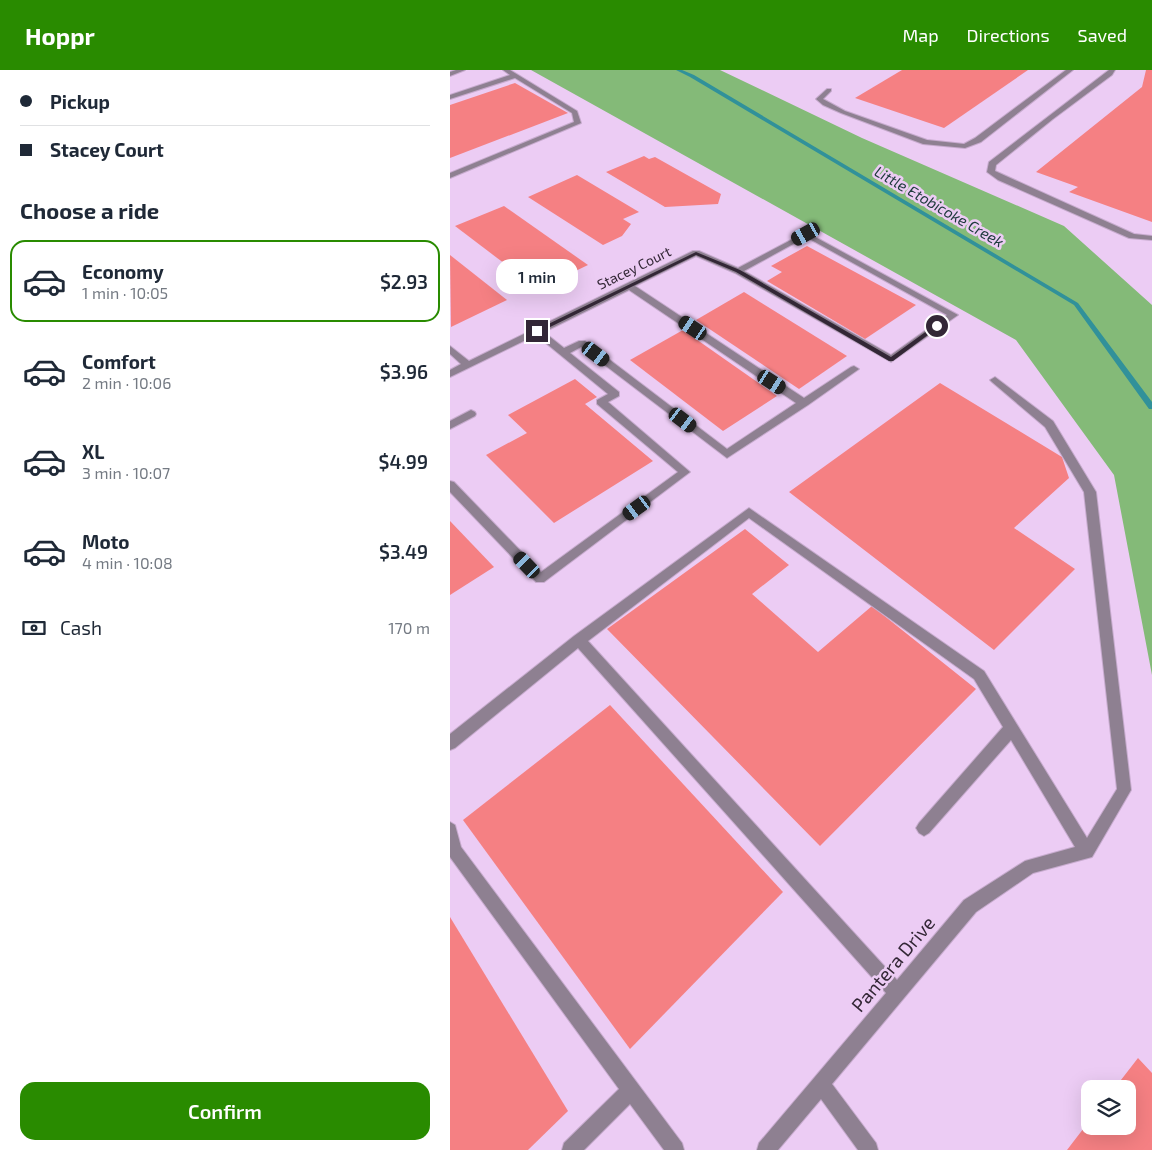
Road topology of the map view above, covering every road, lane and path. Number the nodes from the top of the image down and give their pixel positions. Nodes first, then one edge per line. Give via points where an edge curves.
1 (462, 70) edge
2 (506, 70) edge
3 (1070, 70) edge
4 (1112, 70) edge
5 (450, 74) edge
6 (515, 76) junction
7 (829, 90) dead end
8 (450, 97) edge
9 (450, 176) edge
10 (1152, 238) edge
11 (738, 271) junction
12 (629, 286) junction
13 (537, 331) junction
14 (450, 349) edge
15 (562, 352) junction
16 (468, 365) junction
17 (854, 369) dead end
18 (450, 374) edge
19 (995, 380) dead end
20 (804, 403) junction
21 (471, 414) dead end
22 (450, 425) edge
23 (450, 485) edge
24 (579, 640) junction
25 (1011, 729) junction
26 (450, 743) edge
27 (924, 828) dead end
28 (450, 830) edge
29 (1087, 852) junction
30 (897, 993) junction
31 (821, 1084) junction
32 (630, 1090) junction
33 (571, 1150) edge
34 (675, 1150) edge
35 (766, 1150) edge
36 (869, 1150) edge

1 - 5 street
2 - 6 street
3 - 7 street via 978,140 965,146 926,142 843,112 819,99
4 - 10 street via 992,164 991,172 1132,236
6 - 8 street
6 - 9 street via 575,112 578,124
11 - 11 street via 891,359 953,315 806,234
11 - 12 street, Stacey Court via 696,253
12 - 13 street, Stacey Court
12 - 20 street
13 - 15 street
13 - 16 street, Stacey Court
14 - 16 street
15 - 20 street via 582,342 727,454
15 - 23 street via 615,394 601,402 685,472 540,579
16 - 18 street, Stacey Court
17 - 20 street
19 - 29 street via 1049,424 1090,492 1124,790
21 - 22 street
24 - 25 street via 749,512 979,675
24 - 26 street
24 - 30 street
25 - 27 street
25 - 29 street
28 - 32 street via 454,850
29 - 30 street, Pantera Drive via 1030,866 970,906
30 - 31 street, Pantera Drive
31 - 35 street, Pantera Drive
31 - 36 street
32 - 33 street
32 - 34 street

